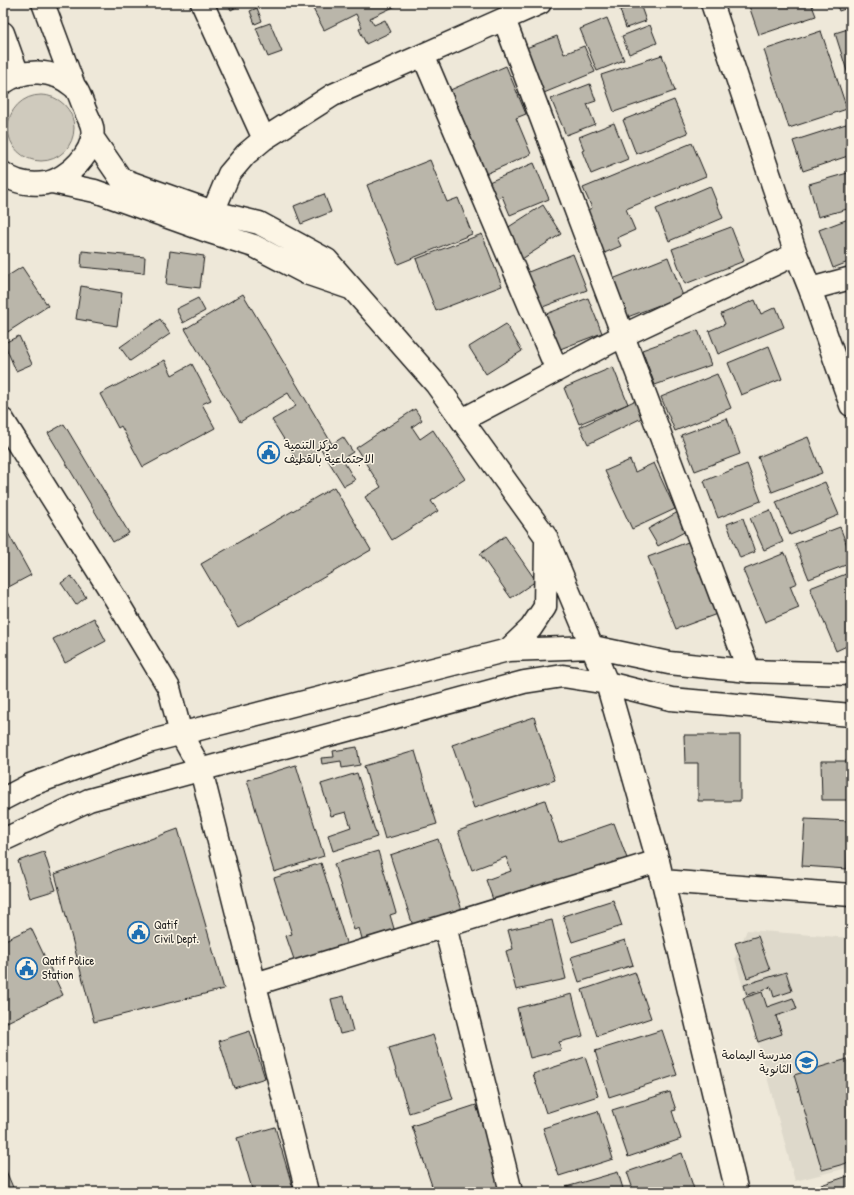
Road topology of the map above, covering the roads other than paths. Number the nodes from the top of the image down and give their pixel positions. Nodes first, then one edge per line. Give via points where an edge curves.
1 (43, 3) edge
2 (202, 3) edge
3 (540, 3) edge
4 (712, 3) edge
5 (504, 19) junction
6 (3, 33) edge
7 (423, 55) junction
8 (11, 79) edge
9 (74, 86) junction
10 (92, 137) junction
11 (264, 139) junction
12 (4, 175) edge
13 (52, 182) junction
14 (214, 212) junction
15 (796, 254) junction
16 (851, 278) edge
17 (352, 288) junction
18 (810, 288) junction
19 (624, 335) junction
20 (557, 370) junction
21 (851, 406) edge
22 (3, 420) edge
23 (462, 420) junction
24 (546, 537) junction
25 (593, 647) junction
26 (508, 650) junction
27 (749, 671) junction
28 (851, 674) edge
29 (607, 684) junction
30 (851, 715) edge
31 (181, 734) junction
32 (201, 770) junction
33 (3, 798) edge
34 (3, 840) edge
35 (660, 871) junction
36 (851, 895) edge
37 (445, 926) junction
38 (255, 984) junction
39 (307, 1192) edge
40 (511, 1192) edge
41 (737, 1192) edge

1 - 9 street
2 - 11 street
3 - 5 street
4 - 15 street
5 - 7 street
5 - 19 street
6 - 8 street
7 - 11 street via 333,95
7 - 20 street
8 - 9 street via 30,72 53,74
9 - 10 street via 92,127
10 - 13 street via 84,157 68,174
10 - 14 street via 121,179
11 - 14 street via 246,154 229,174
12 - 13 street via 22,183
13 - 17 street via 95,191 254,246 306,273
14 - 17 street via 259,223 327,260
15 - 18 street
15 - 19 street
16 - 18 street
17 - 23 street via 436,384
18 - 21 street
19 - 20 street
19 - 27 street
20 - 23 street
22 - 31 street via 169,688
23 - 24 street
24 - 25 street
24 - 26 street via 544,607 531,628
25 - 26 street
25 - 27 street via 669,663
25 - 29 street
26 - 31 street
27 - 28 street
29 - 30 street via 671,699
29 - 32 street via 563,676 524,682
29 - 35 street
31 - 32 street
31 - 33 street via 133,747 30,785
32 - 34 street via 89,800
32 - 38 street
35 - 36 street
35 - 37 street
35 - 41 street
37 - 38 street
37 - 40 street
38 - 39 street

